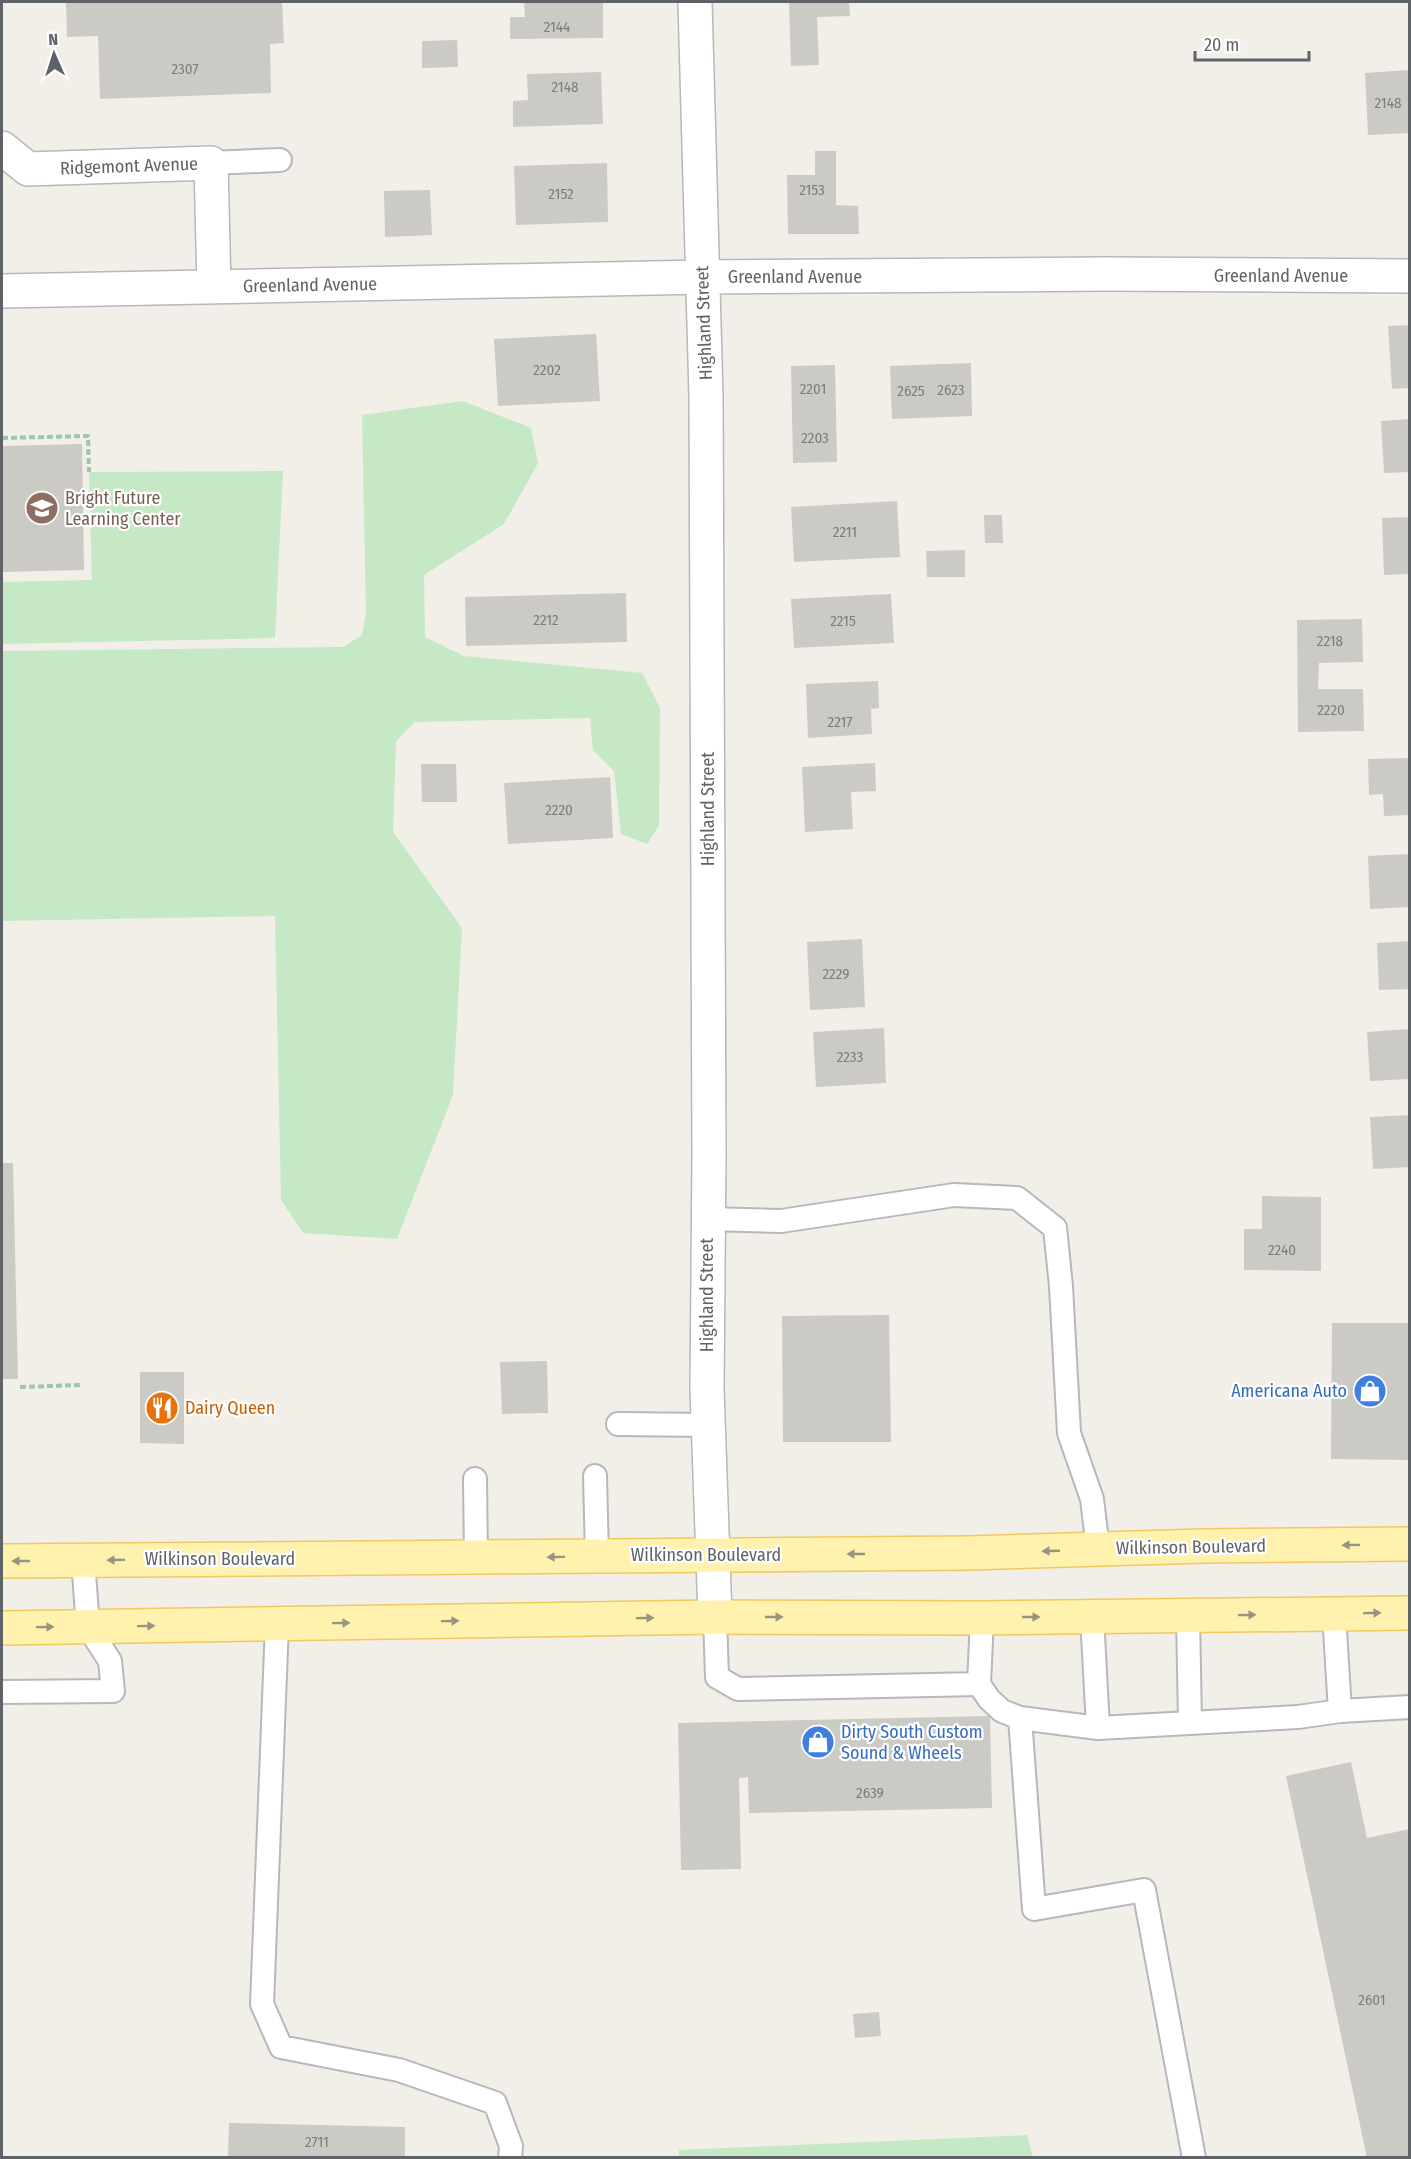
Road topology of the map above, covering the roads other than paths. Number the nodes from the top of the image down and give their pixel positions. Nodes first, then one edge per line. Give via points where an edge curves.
1 (695, 2) edge
2 (2, 148) edge
3 (280, 160) dead end
4 (211, 163) junction
5 (1410, 276) edge
6 (702, 277) junction
7 (214, 286) junction
8 (2, 291) edge
9 (708, 1219) junction
10 (618, 1424) dead end
11 (708, 1425) junction
12 (595, 1476) dead end
13 (475, 1479) dead end
14 (1410, 1544) edge
15 (1098, 1549) junction
16 (711, 1555) junction
17 (597, 1556) junction
18 (476, 1557) junction
19 (83, 1560) junction
20 (2, 1561) edge
21 (1410, 1613) edge
22 (1334, 1614) junction
23 (1188, 1615) junction
24 (1092, 1616) junction
25 (715, 1617) junction
26 (982, 1618) junction
27 (277, 1624) junction
28 (88, 1627) junction
29 (2, 1628) edge
30 (979, 1684) junction
31 (2, 1692) edge
32 (1410, 1707) edge
33 (1340, 1710) junction
34 (1020, 1718) junction
35 (1190, 1723) junction
36 (1098, 1728) junction
37 (510, 2157) edge
38 (1194, 2157) edge

1 - 6 street, Highland Street
2 - 4 street, Ridgemont Avenue via 28,169
3 - 4 lane
4 - 7 street, Ridgemont Avenue
5 - 6 street, Greenland Avenue
6 - 7 street, Greenland Avenue
6 - 9 street, Highland Street via 706,396
7 - 8 street, Greenland Avenue
9 - 11 street, Highland Street
9 - 15 lane via 781,1221 954,1196 1017,1198 1055,1228 1069,1433 1092,1499
10 - 11 lane
11 - 16 street, Highland Street
12 - 17 lane
13 - 18 lane
14 -> 15 main road, Wilkinson Boulevard
15 -> 16 main road, Wilkinson Boulevard
16 - 17 main road, Wilkinson Boulevard
16 - 25 street, Highland Street
17 -> 18 main road, Wilkinson Boulevard
18 -> 19 main road, Wilkinson Boulevard
19 -> 20 main road, Wilkinson Boulevard
19 - 28 lane
22 -> 21 main road
23 -> 22 main road
22 - 33 lane
23 - 24 main road
23 - 35 lane
26 -> 24 main road
24 - 36 lane
25 -> 26 main road
27 -> 25 main road
25 - 30 lane via 717,1677 738,1689
26 - 30 lane
28 -> 27 main road
27 - 37 lane via 262,2004 281,2047 399,2070 495,2103 511,2146
29 -> 28 main road
28 - 31 lane via 110,1661 113,1691
30 - 34 lane via 1002,1711
32 - 33 lane
33 - 35 lane via 1298,1717
34 - 36 lane
34 - 38 lane via 1034,1909 1144,1890
35 - 36 lane

